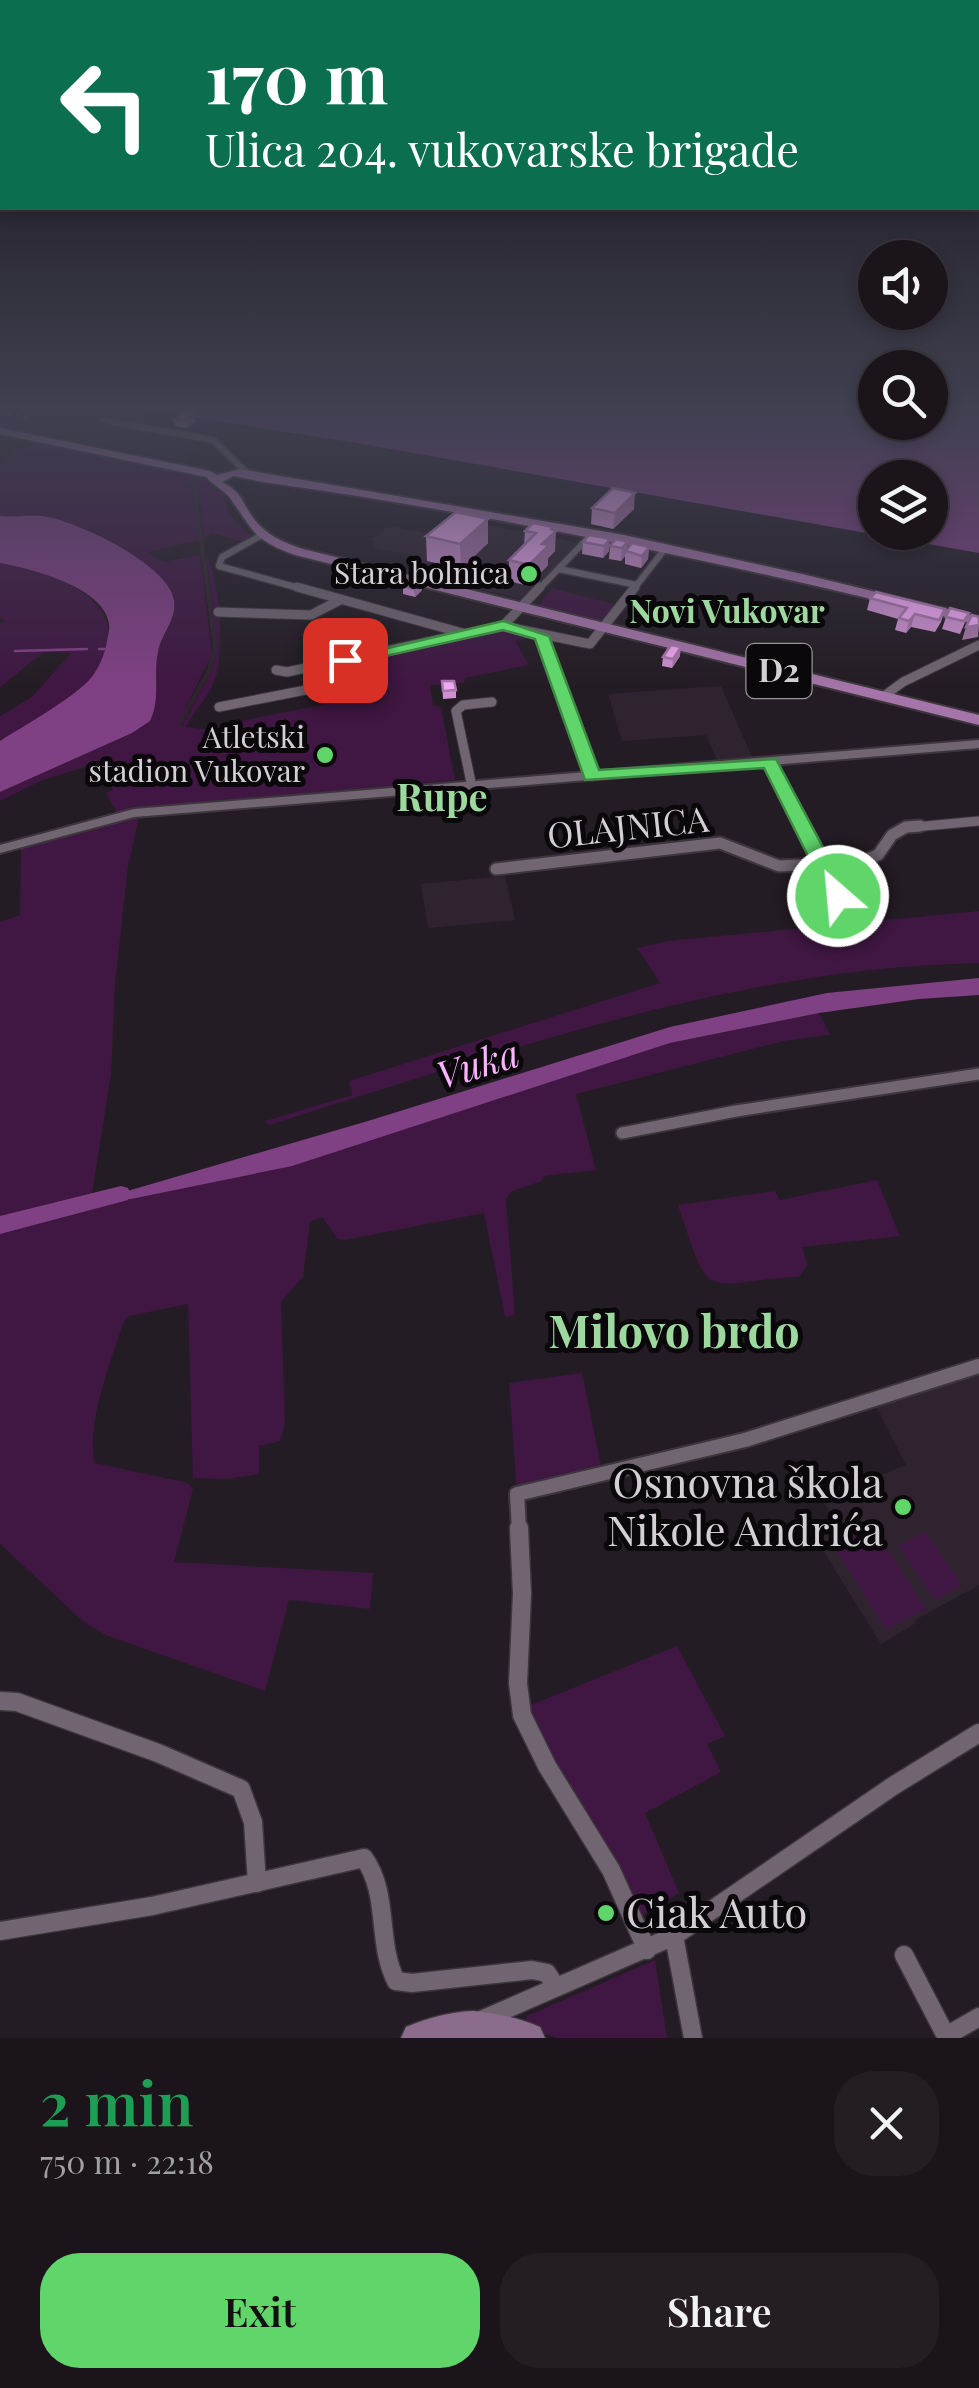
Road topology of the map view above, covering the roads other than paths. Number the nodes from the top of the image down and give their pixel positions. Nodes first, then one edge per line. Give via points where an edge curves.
1 (237, 499) edge
2 (386, 499) edge
3 (591, 534) junction
4 (262, 535) junction
5 (664, 550) junction
6 (559, 569) junction
7 (637, 585) junction
8 (340, 600) junction
9 (522, 607) junction
10 (218, 612) dead end
11 (979, 621) edge
12 (503, 626) junction
13 (604, 628) junction
14 (466, 634) junction
15 (543, 637) junction
16 (979, 645) edge
17 (315, 666) junction
18 (276, 670) dead end
19 (377, 676) dead end
20 (324, 686) junction
21 (884, 696) junction
22 (492, 702) dead end
23 (219, 707) dead end
24 (979, 720) edge
25 (979, 744) edge
26 (770, 762) junction
27 (592, 776) junction
28 (472, 786) junction
29 (979, 820) edge
30 (0, 849) edge
31 (822, 866) junction
32 (496, 869) dead end
33 (847, 914) dead end
34 (979, 1074) edge
35 (622, 1134) dead end
36 (979, 1366) edge
37 (0, 1701) edge
38 (979, 1733) edge
39 (257, 1883) junction
40 (0, 1931) edge
41 (674, 1936) junction
42 (646, 1950) junction
43 (904, 1954) dead end
44 (556, 1987) junction
45 (979, 2018) edge
46 (471, 2025) junction
47 (417, 2038) edge
48 (529, 2038) edge
49 (693, 2038) edge

1 - 4 main road
2 - 3 main road
3 - 5 main road
3 - 6 street
4 - 8 street via 222,558 220,566
4 - 9 main road, D2 via 299,552
5 - 7 street
5 - 11 main road
6 - 7 street
6 - 9 street
7 - 13 street
8 - 10 street via 311,615
8 - 14 street
9 - 12 street
9 - 13 main road, D2
12 - 14 street
12 - 15 street
13 - 15 street via 586,644
13 - 21 main road, D2
14 - 17 street
15 - 27 street
16 - 21 street
17 - 18 street
17 - 20 street
19 - 20 street
20 - 23 street
21 - 24 main road, D2
22 - 28 street via 456,710
25 - 26 street
26 - 27 street
26 - 31 street
27 - 28 street
28 - 30 street via 130,814
29 - 31 street, OLAJNICA via 906,827 870,859
31 - 32 street, OLAJNICA via 779,866 720,844
31 - 33 street
34 - 35 street
36 - 42 street via 745,1440 517,1494 523,1718 611,1870
37 - 39 street via 158,1753 242,1789
38 - 41 street
39 - 40 street
39 - 44 street via 364,1858 376,1878 384,1956 396,1981 532,1970 547,1972
41 - 42 street
41 - 49 street
42 - 44 street
43 - 45 street via 946,2036
44 - 46 street
46 - 47 main road
46 - 48 main road

